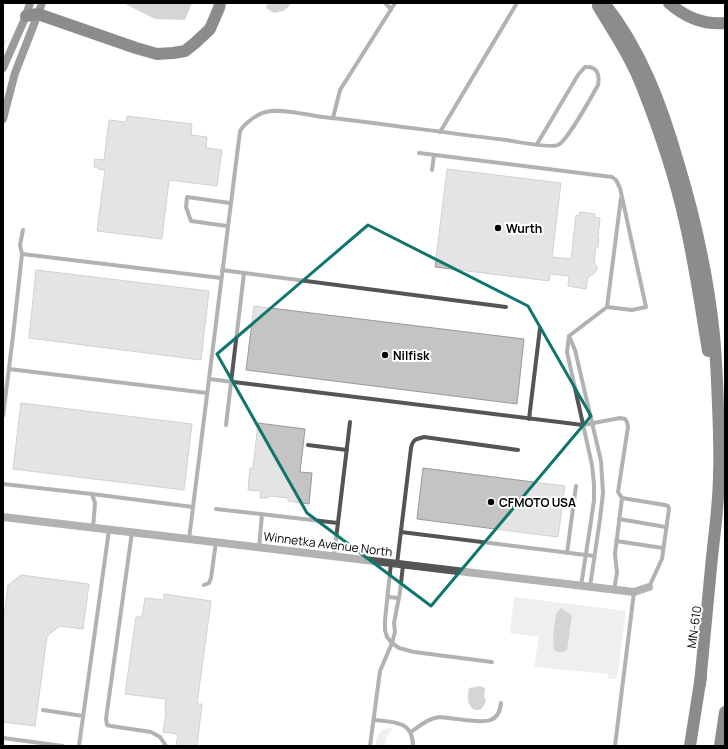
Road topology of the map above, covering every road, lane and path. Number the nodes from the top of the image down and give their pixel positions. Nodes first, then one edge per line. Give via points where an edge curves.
1 (30, 3) edge
2 (220, 3) edge
3 (385, 3) edge
4 (395, 3) edge
5 (517, 3) edge
6 (597, 3) edge
7 (604, 3) edge
8 (669, 3) edge
9 (40, 8) edge
10 (391, 9) junction
11 (26, 16) junction
12 (725, 24) edge
13 (3, 68) edge
14 (333, 118) junction
15 (3, 119) edge
16 (440, 132) junction
17 (537, 144) junction
18 (419, 153) dead end
19 (434, 155) junction
20 (432, 170) dead end
21 (621, 195) junction
22 (230, 203) junction
23 (227, 226) junction
24 (23, 230) dead end
25 (22, 254) junction
26 (222, 270) junction
27 (244, 273) junction
28 (222, 278) junction
29 (506, 307) dead end
30 (607, 307) junction
31 (540, 328) dead end
32 (569, 336) junction
33 (9, 369) junction
34 (209, 379) junction
35 (231, 382) junction
36 (207, 393) junction
37 (3, 416) edge
38 (529, 419) junction
39 (350, 422) dead end
40 (592, 423) junction
41 (226, 425) dead end
42 (583, 425) junction
43 (719, 435) junction
44 (308, 445) dead end
45 (347, 450) junction
46 (518, 450) dead end
47 (3, 484) edge
48 (576, 486) dead end
49 (92, 494) junction
50 (622, 498) junction
51 (193, 507) junction
52 (216, 509) dead end
53 (725, 513) edge
54 (262, 514) junction
55 (3, 517) edge
56 (619, 519) junction
57 (338, 523) junction
58 (666, 527) junction
59 (93, 528) junction
60 (109, 530) junction
61 (132, 532) junction
62 (401, 532) junction
63 (189, 539) junction
64 (616, 541) junction
65 (216, 542) junction
66 (258, 548) junction
67 (663, 548) junction
68 (567, 553) junction
69 (586, 555) junction
70 (594, 556) junction
71 (334, 557) junction
72 (397, 564) junction
73 (204, 585) dead end
74 (585, 587) junction
75 (649, 587) joint
76 (614, 590) junction
77 (634, 592) junction
78 (388, 597) junction
79 (399, 598) junction
80 (392, 643) junction
81 (492, 662) dead end
82 (700, 684) junction
83 (501, 703) dead end
84 (43, 710) dead end
85 (725, 712) edge
86 (83, 716) junction
87 (374, 720) junction
88 (411, 732) junction
89 (3, 738) edge
90 (63, 746) edge
91 (79, 746) edge
92 (166, 746) edge
93 (370, 746) edge
94 (413, 746) edge
95 (615, 746) edge
96 (690, 746) edge
97 (720, 746) edge

1 - 11 street
2 - 9 highway via 210,29 195,44 185,51 157,54 136,48
3 - 10 lane
4 - 10 lane
5 - 16 lane
6 - 43 highway via 643,88 675,185 695,271 710,357
7 - 43 highway via 626,34 644,69 671,138 691,208 714,334
8 - 12 highway via 695,20
9 - 11 highway
9 - 15 street via 22,51
10 - 14 lane via 340,90
11 - 13 street
14 - 16 lane
14 - 22 lane via 277,111 266,112 243,126 240,131
16 - 17 lane
17 - 17 lane via 560,145 567,137 598,85 596,70 585,67 578,75
18 - 19 lane
19 - 20 lane
19 - 21 lane via 612,177 616,180
21 - 30 lane
21 - 30 lane via 646,307 632,310
22 - 23 lane
22 - 23 lane via 187,197 186,207 191,221
23 - 26 lane
24 - 25 lane via 20,245
25 - 28 lane
25 - 33 lane
26 - 27 lane
26 - 28 lane
27 - 29 lane
27 - 35 lane
28 - 34 lane
30 - 32 lane
31 - 38 lane
32 - 40 lane via 576,350
32 - 42 lane via 567,352
33 - 36 lane
33 - 37 lane
34 - 35 lane
34 - 36 lane
35 - 38 lane
35 - 41 lane
36 - 51 lane
38 - 42 lane
39 - 45 lane
40 - 42 lane
40 - 50 lane via 620,418 627,422 618,492
40 - 70 lane via 601,461 603,493
42 - 69 lane via 594,484
43 - 82 highway via 719,493
44 - 45 lane
45 - 57 lane
46 - 62 lane via 417,438 412,443
47 - 49 lane
48 - 68 lane
49 - 51 lane
49 - 59 lane via 95,503
50 - 56 lane
50 - 58 lane via 668,506
51 - 63 lane
52 - 54 lane
53 - 82 highway, MN-610
54 - 57 lane
54 - 66 lane
55 - 59 street, Winnetka Avenue North
56 - 58 lane
56 - 64 lane
57 - 71 lane
58 - 67 lane
59 - 60 street, Winnetka Avenue North
60 - 61 street, Winnetka Avenue North
60 - 86 lane
61 - 63 street, Winnetka Avenue North
61 - 92 lane via 106,719 107,725 151,732 160,737
62 - 68 lane
62 - 72 lane
63 - 65 street, Winnetka Avenue North
64 - 67 lane
64 - 76 lane via 617,573
65 - 66 street, Winnetka Avenue North
65 - 73 lane via 211,578 209,583
66 - 71 street, Winnetka Avenue North
67 - 75 lane via 662,559
68 - 69 lane
69 - 70 lane
69 - 74 lane
70 - 74 lane
71 - 72 street, Winnetka Avenue North
72 - 74 street, Winnetka Avenue North
72 - 78 lane
72 - 79 lane
74 - 76 street, Winnetka Avenue North
75 - 77 street, Winnetka Avenue North
76 - 77 street, Winnetka Avenue North
77 - 95 lane
78 - 79 lane
78 - 80 lane via 385,630 387,638
79 - 80 lane
80 - 81 lane via 414,652
80 - 87 lane via 380,671
82 - 96 highway, MN-610
83 - 88 lane via 497,716 490,721 440,717 429,719
84 - 86 lane
85 - 97 highway
86 - 91 lane
87 - 88 lane via 400,723
87 - 93 lane
88 - 94 lane
89 - 90 lane

